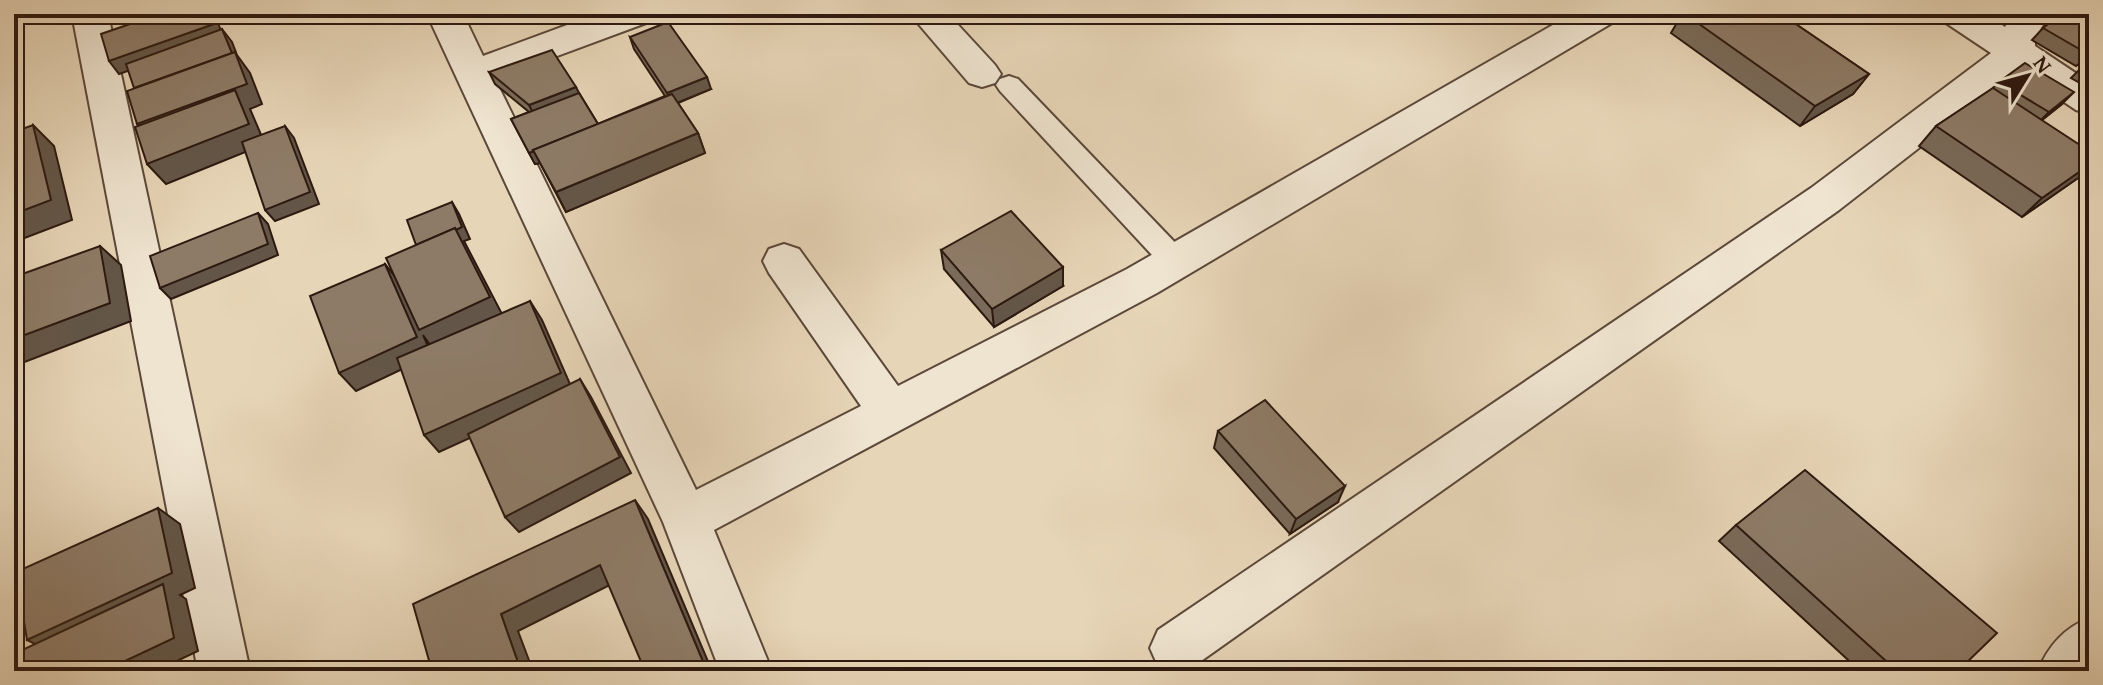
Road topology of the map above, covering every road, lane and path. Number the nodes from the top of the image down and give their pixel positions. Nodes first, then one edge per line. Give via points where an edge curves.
1 (90, 14) edge
2 (445, 14) edge
3 (633, 14) edge
4 (928, 14) edge
5 (1599, 14) edge
6 (1959, 14) edge
7 (2023, 34) edge
8 (474, 73) junction
9 (996, 79) joint
10 (2089, 100) edge
11 (784, 261) dead end
12 (1175, 261) junction
13 (890, 411) junction
14 (686, 520) junction
15 (2089, 643) edge
16 (1176, 648) dead end
17 (224, 671) edge
18 (746, 671) edge
19 (2064, 671) edge

1 - 17 street
2 - 8 street
3 - 8 street
4 - 9 street
5 - 12 street
6 - 7 street
7 - 10 street
7 - 16 street via 1825,199
8 - 14 street
9 - 12 lane
11 - 13 street
12 - 13 street
13 - 14 street
14 - 18 street
15 - 19 street

